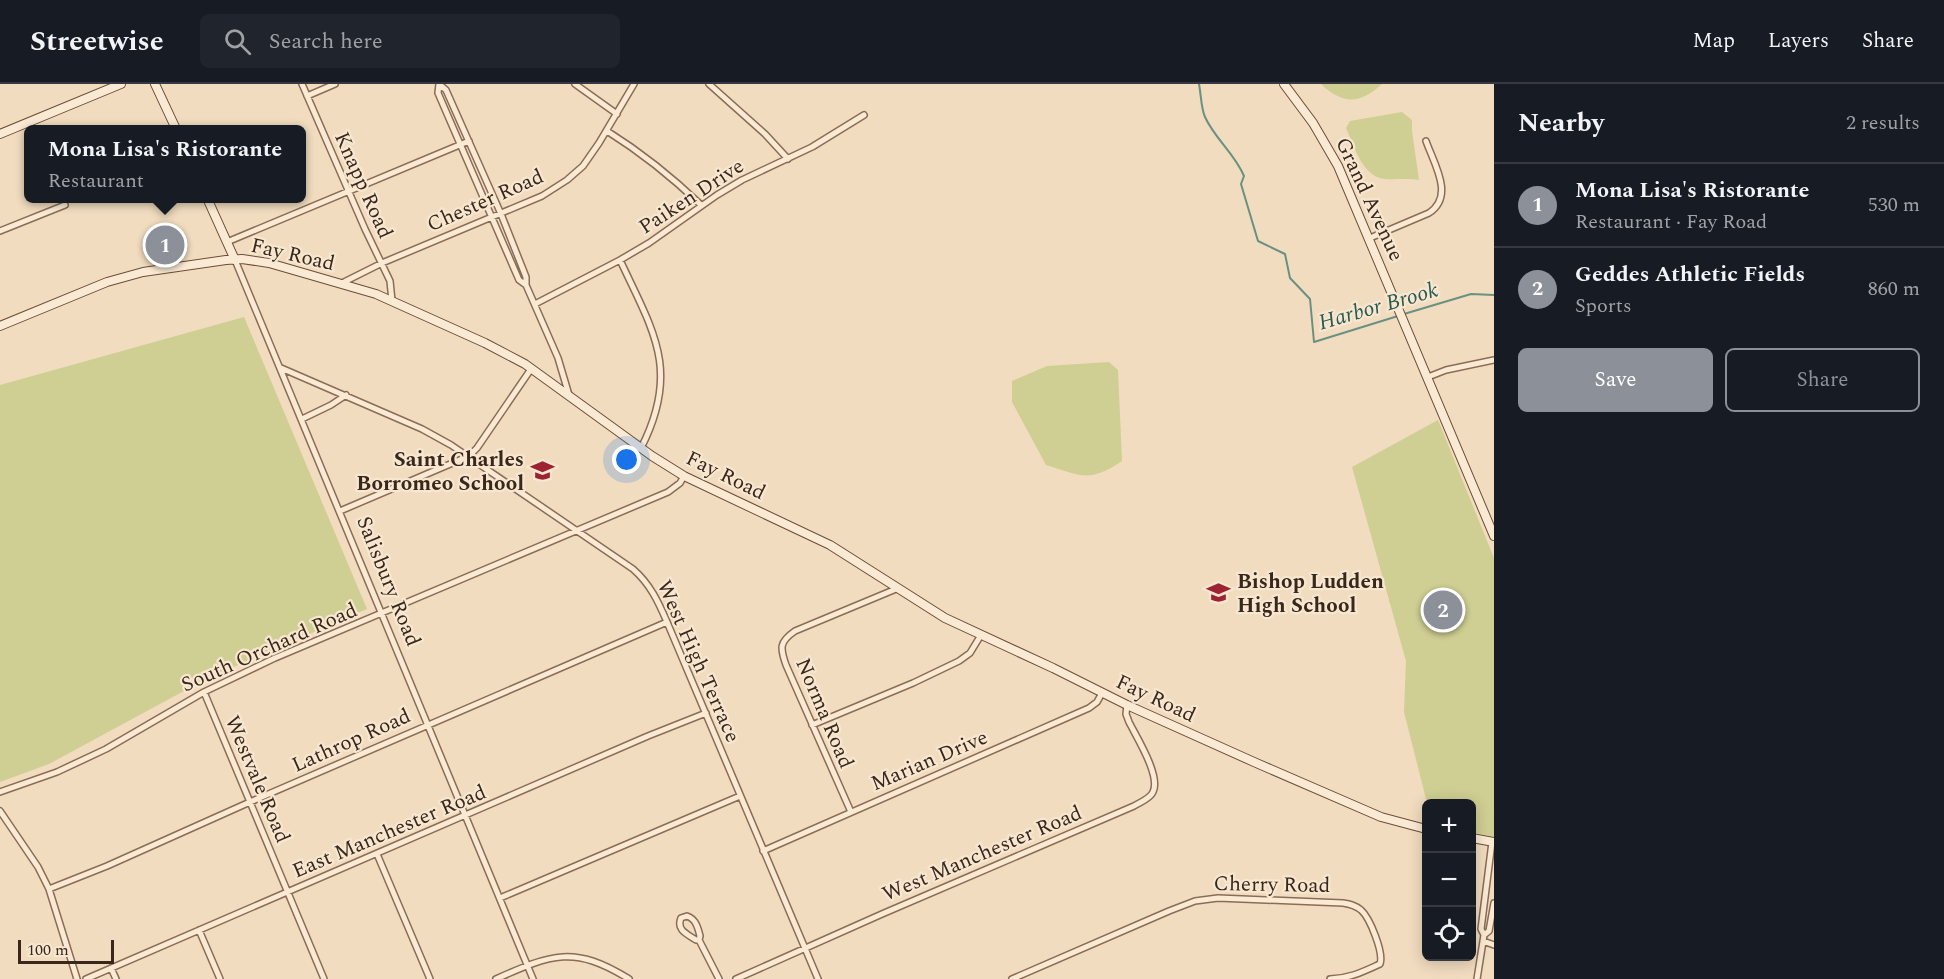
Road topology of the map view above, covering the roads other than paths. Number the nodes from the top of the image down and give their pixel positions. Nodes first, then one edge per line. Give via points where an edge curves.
1 (121, 84) edge
2 (155, 84) edge
3 (302, 84) edge
4 (335, 84) edge
5 (575, 84) edge
6 (634, 84) edge
7 (709, 84) edge
8 (1284, 84) edge
9 (307, 96) junction
10 (617, 114) junction
11 (864, 115) dead end
12 (174, 125) edge
13 (607, 131) junction
14 (0, 134) edge
15 (469, 141) junction
16 (1426, 141) dead end
17 (460, 144) junction
18 (788, 159) junction
19 (349, 191) junction
20 (209, 203) edge
21 (65, 205) dead end
22 (702, 205) junction
23 (501, 214) junction
24 (491, 218) junction
25 (0, 231) edge
26 (1370, 238) junction
27 (227, 242) junction
28 (235, 260) junction
29 (620, 260) junction
30 (382, 263) junction
31 (342, 283) junction
32 (526, 285) junction
33 (392, 301) junction
34 (535, 304) junction
35 (0, 326) edge
36 (1494, 360) edge
37 (280, 368) junction
38 (531, 369) junction
39 (1428, 377) junction
40 (346, 395) junction
41 (569, 395) junction
42 (302, 419) junction
43 (641, 448) junction
44 (469, 456) junction
45 (684, 476) junction
46 (340, 511) junction
47 (577, 530) junction
48 (1494, 536) edge
49 (896, 589) junction
50 (383, 614) junction
51 (667, 622) junction
52 (981, 635) junction
53 (204, 692) junction
54 (1102, 693) junction
55 (1127, 705) junction
56 (706, 713) junction
57 (428, 725) junction
58 (812, 725) junction
59 (0, 792) edge
60 (740, 796) junction
61 (250, 802) junction
62 (0, 811) edge
63 (851, 812) junction
64 (466, 816) junction
65 (1422, 828) edge
66 (1476, 839) edge
67 (1493, 842) edge
68 (763, 851) junction
69 (377, 854) junction
70 (49, 889) junction
71 (288, 892) junction
72 (500, 898) junction
73 (1494, 903) edge
74 (199, 930) junction
75 (1484, 938) junction
76 (699, 940) junction
77 (1494, 945) edge
78 (805, 948) junction
79 (528, 965) junction
80 (111, 968) junction
81 (1030, 971) junction
82 (1365, 976) edge
83 (77, 979) edge
84 (86, 979) edge
85 (117, 979) edge
86 (220, 979) edge
87 (324, 979) edge
88 (430, 979) edge
89 (496, 979) edge
90 (533, 979) edge
91 (629, 979) edge
92 (719, 979) edge
93 (736, 979) edge
94 (818, 979) edge
95 (1012, 979) edge
96 (1034, 979) edge
97 (1330, 979) edge
98 (1342, 979) edge
99 (1477, 979) edge

1 - 14 street
2 - 12 street
3 - 9 street, Knapp Road
4 - 9 street
5 - 10 street
6 - 10 street, Chester Road
7 - 18 street
8 - 26 street, Grand Avenue via 1330,150
9 - 19 street, Knapp Road
10 - 13 street, Chester Road
11 - 18 street, Paiken Drive
13 - 22 street via 673,177
13 - 23 street, Chester Road via 567,180
15 - 17 street
15 - 17 street via 446,90 439,84 438,93
15 - 23 street
16 - 26 street via 1441,180 1443,194 1437,208
17 - 19 street
17 - 24 street
18 - 22 street, Paiken Drive via 742,180
19 - 27 street
19 - 30 street, Knapp Road
20 - 27 street, Salisbury Road
21 - 25 street
22 - 29 street, Paiken Drive
23 - 24 street, Chester Road
23 - 32 street
24 - 30 street, Chester Road
24 - 32 street via 519,280
26 - 39 street, Grand Avenue
27 - 28 street, Salisbury Road
28 - 31 street, Fay Road via 269,263
28 - 35 street, Fay Road via 174,266 116,279
28 - 37 street, Salisbury Road
29 - 34 street, Paiken Drive
29 - 43 street via 659,352 658,406
30 - 31 street, Chester Road
30 - 33 street, Knapp Road via 390,281
31 - 33 street, Fay Road
32 - 34 street
33 - 38 street, Fay Road via 485,343
34 - 41 street
36 - 39 street
37 - 40 street, West High Terrace
37 - 42 street, Salisbury Road
38 - 41 street, Fay Road
38 - 44 street
39 - 48 street, Grand Avenue
40 - 42 street
40 - 44 street, West High Terrace via 423,429
41 - 43 street, Fay Road
42 - 46 street, Salisbury Road
43 - 45 street, Fay Road
44 - 46 street
44 - 47 street, West High Terrace
45 - 47 street, South Orchard Road via 674,489
45 - 49 street, Fay Road via 830,545
46 - 50 street, Salisbury Road
47 - 50 street, South Orchard Road
47 - 51 street, West High Terrace via 645,580
49 - 52 street, Fay Road
49 - 58 street, Norma Road via 785,638 782,653
50 - 53 street, South Orchard Road
50 - 57 street, Salisbury Road
51 - 56 street, West High Terrace
51 - 57 street, Lathrop Road
52 - 54 street, Fay Road
52 - 58 street via 970,653 958,661
53 - 59 street, South Orchard Road via 96,754
53 - 61 street, Westvale Road
54 - 55 street, Fay Road
54 - 63 street, Marian Drive via 1089,708
55 - 65 street, Fay Road via 1381,817
55 - 78 street, West Manchester Road via 1129,722 1152,769 1155,785 1150,796
56 - 60 street, West High Terrace
56 - 64 street, East Manchester Road
57 - 61 street, Lathrop Road
57 - 64 street, Salisbury Road
58 - 63 street, Norma Road
60 - 68 street, West High Terrace
60 - 72 street
61 - 70 street, Lathrop Road
61 - 71 street, Westvale Road
62 - 70 street via 39,867
63 - 68 street, Marian Drive
64 - 69 street, East Manchester Road
64 - 72 street, Salisbury Road
66 - 67 street
67 - 75 street via 1481,929
68 - 78 street, West High Terrace
69 - 71 street, East Manchester Road
69 - 88 street
70 - 83 street
71 - 74 street, East Manchester Road
71 - 87 street, Westvale Road
72 - 79 street, Salisbury Road
73 - 75 street
74 - 80 street, East Manchester Road
74 - 86 street
75 - 77 street
75 - 99 street
76 - 76 street via 680,928 681,918 693,919
76 - 92 street
78 - 93 street, West Manchester Road
78 - 94 street, West High Terrace
79 - 89 street
79 - 90 street, Salisbury Road
79 - 91 street via 560,957 580,957 608,966
80 - 84 street, East Manchester Road
80 - 85 street
81 - 82 street, Cherry Road via 1169,911 1218,897 1353,904 1368,918 1382,959
81 - 95 street, Cherry Road
81 - 96 street
82 - 98 street
97 - 98 street

